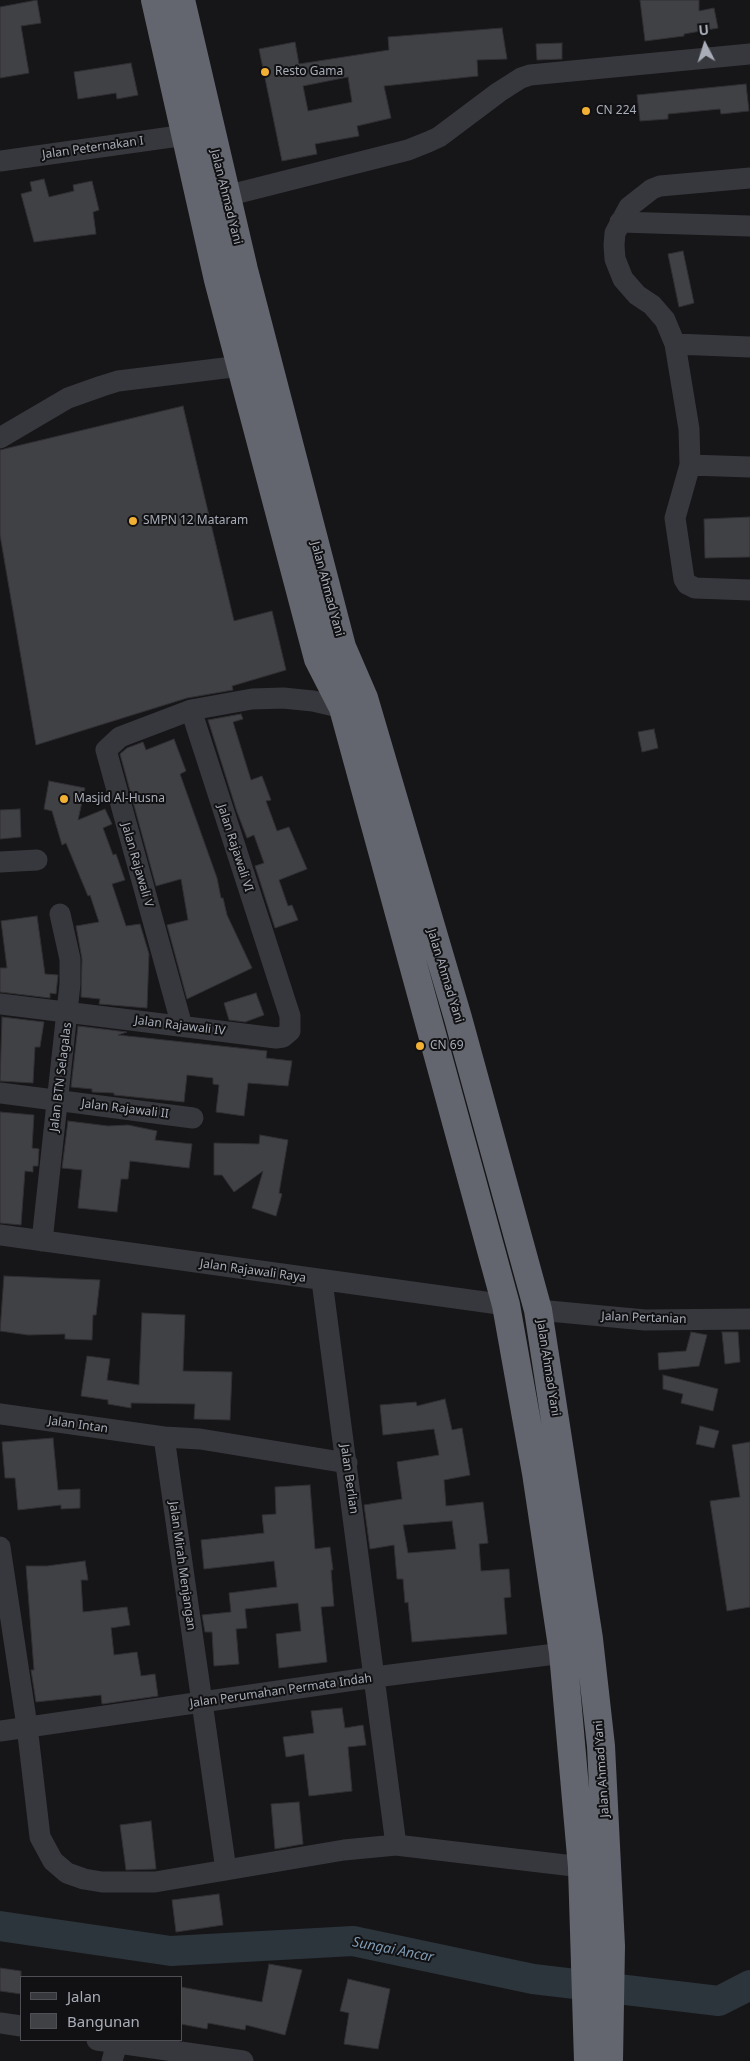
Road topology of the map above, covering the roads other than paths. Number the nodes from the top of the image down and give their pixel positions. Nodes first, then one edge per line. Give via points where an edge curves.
1 (155, 0) edge
2 (181, 0) edge
3 (750, 54) edge
4 (186, 135) junction
5 (0, 161) edge
6 (750, 178) edge
7 (226, 196) junction
8 (620, 222) junction
9 (750, 226) edge
10 (244, 270) junction
11 (218, 280) junction
12 (675, 344) junction
13 (750, 347) edge
14 (241, 366) junction
15 (0, 438) edge
16 (690, 465) junction
17 (750, 467) edge
18 (750, 590) edge
19 (330, 653) junction
20 (349, 701) junction
21 (191, 710) junction
22 (36, 860) dead end
23 (0, 862) edge
24 (60, 914) dead end
25 (0, 1004) edge
26 (68, 1013) junction
27 (182, 1026) junction
28 (290, 1032) joint
29 (0, 1093) edge
30 (58, 1101) junction
31 (193, 1118) dead end
32 (0, 1235) edge
33 (42, 1241) junction
34 (322, 1281) junction
35 (506, 1305) junction
36 (538, 1310) junction
37 (750, 1319) edge
38 (0, 1414) edge
39 (161, 1436) junction
40 (347, 1463) junction
41 (0, 1546) edge
42 (563, 1653) junction
43 (375, 1677) junction
44 (201, 1703) junction
45 (27, 1726) junction
46 (0, 1731) edge
47 (396, 1845) junction
48 (582, 1867) junction
49 (226, 1870) junction
50 (0, 2023) edge
51 (20, 2026) edge
52 (598, 2047) edge
53 (109, 2048) edge
54 (243, 2061) edge

1 - 4 highway
2 - 7 highway, Jalan Ahmad Yani
3 - 7 street via 521,78 439,137 408,150
4 - 5 street, Jalan Peternakan I
4 - 11 highway
6 - 8 street via 660,186 640,196
7 - 10 highway, Jalan Ahmad Yani
8 - 9 street
8 - 12 street via 615,233 615,259 623,279 665,320
10 - 11 highway
10 - 19 highway, Jalan Ahmad Yani
11 - 14 highway
12 - 13 street
12 - 16 street via 689,428
14 - 15 street via 118,381 68,398
14 - 19 highway
16 - 17 street
16 - 18 street via 675,518 684,579 694,588
19 - 20 highway, Jalan Ahmad Yani
20 - 21 street via 252,699
20 - 35 highway, Jalan Ahmad Yani
20 - 36 highway, Jalan Ahmad Yani via 460,1027
21 - 27 street, Jalan Rajawali V via 112,742 106,755
21 - 28 street, Jalan Rajawali VI via 290,1016
22 - 23 street
24 - 26 street, Jalan BTN Selagalas via 70,959
25 - 26 street, Jalan Rajawali IV
26 - 27 street, Jalan Rajawali IV
26 - 30 street, Jalan BTN Selagalas
27 - 28 street, Jalan Rajawali IV via 278,1038
29 - 30 street, Jalan Rajawali II
30 - 31 street, Jalan Rajawali II
30 - 33 street, Jalan BTN Selagalas
32 - 33 street, Jalan Rajawali Raya
33 - 34 street, Jalan Rajawali Raya
34 - 35 street, Jalan Rajawali Raya
34 - 40 street, Jalan Berlian
35 - 42 highway, Jalan Ahmad Yani
36 - 37 street, Jalan Pertanian via 645,1320
36 - 52 highway, Jalan Ahmad Yani via 589,1639 601,1746 611,1946
38 - 39 street, Jalan Intan
39 - 40 street, Jalan Intan
39 - 44 street, Jalan Mirah Menjangan
40 - 43 street, Jalan Berlian
41 - 45 street
42 - 43 street, Jalan Perumahan Permata Indah
42 - 48 highway, Jalan Ahmad Yani
43 - 44 street, Jalan Perumahan Permata Indah
43 - 47 street, Jalan Berlian
44 - 45 street, Jalan Perumahan Permata Indah
44 - 49 street, Jalan Mirah Menjangan
45 - 46 street, Jalan Perumahan Permata Indah
45 - 49 street via 40,1837 59,1867 84,1879 119,1883 155,1882
47 - 48 street
47 - 49 street via 344,1850
48 - 52 highway, Jalan Ahmad Yani via 585,1948
50 - 51 street
53 - 54 street

